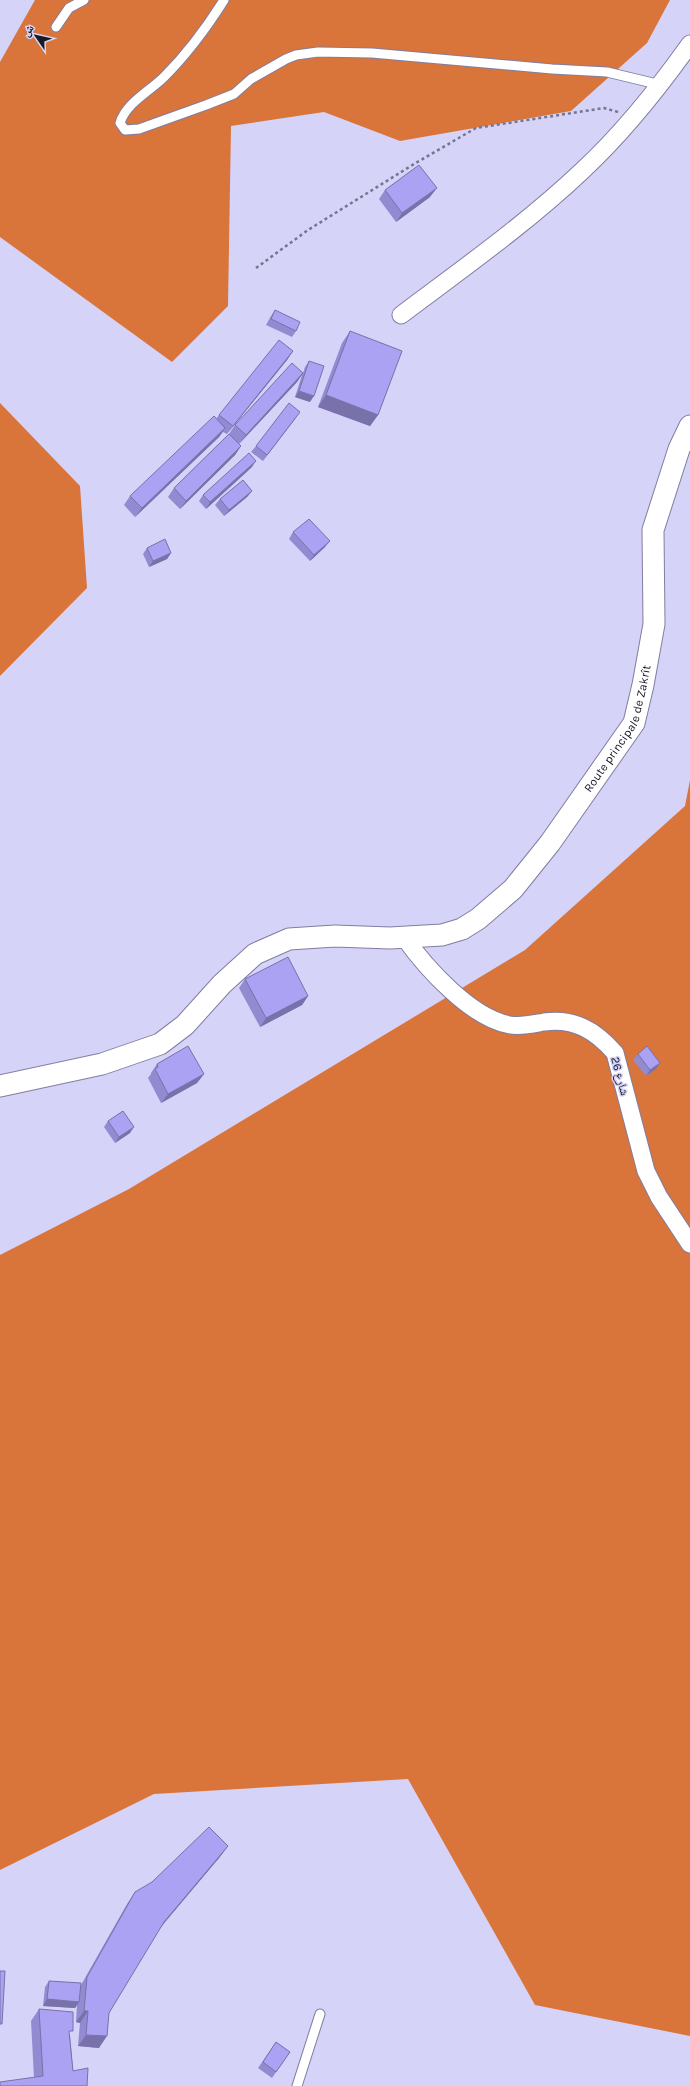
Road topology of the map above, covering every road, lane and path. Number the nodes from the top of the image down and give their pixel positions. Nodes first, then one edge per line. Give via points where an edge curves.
1 (84, 0) edge
2 (224, 0) edge
3 (56, 27) dead end
4 (690, 44) edge
5 (661, 84) junction
6 (633, 116) junction
7 (256, 268) dead end
8 (402, 315) dead end
9 (690, 426) edge
10 (404, 937) junction
11 (0, 1086) edge
12 (690, 1244) edge
13 (320, 2014) dead end
14 (297, 2086) edge

1 - 3 lane via 69,8
2 - 5 lane via 188,50 124,114 120,123 126,130 139,129 234,94 251,79 286,59 318,52 372,53 607,72
4 - 5 street
5 - 6 street
6 - 7 path via 604,108 476,128 308,230
6 - 8 street via 582,171 503,238
9 - 10 street, Route principale de Zakrît via 679,449 653,530 654,624 634,723 550,843 513,889 462,929 442,935
10 - 11 street, Route principale de Zakrît via 335,936 289,939 255,954 222,984 185,1025 160,1044 102,1064
10 - 12 street, شارع 26 via 430,970 465,1002 491,1017 509,1025 520,1026 553,1021 569,1022 587,1028 608,1045 615,1053 646,1171
13 - 14 lane

